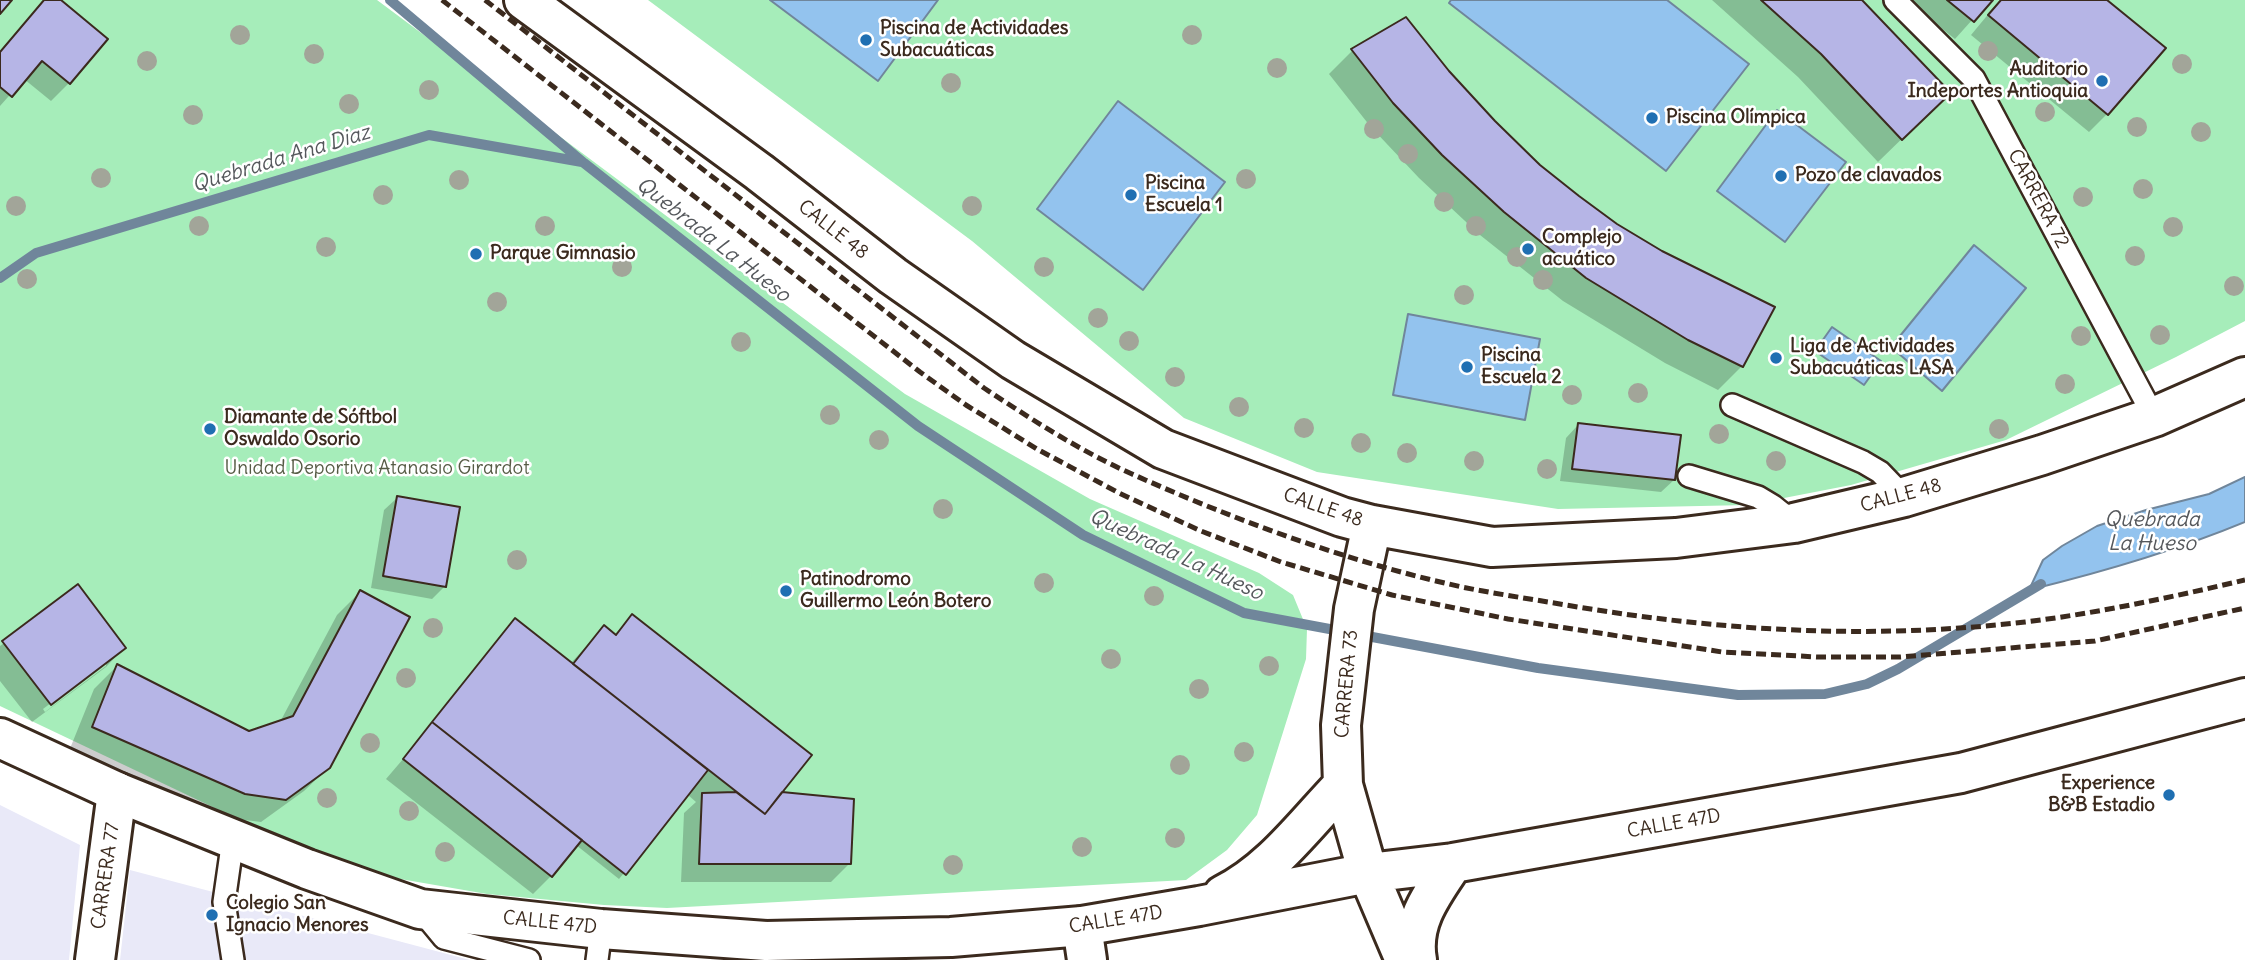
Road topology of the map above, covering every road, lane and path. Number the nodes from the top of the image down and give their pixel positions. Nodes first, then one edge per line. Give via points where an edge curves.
1 (524, 0) edge
2 (564, 0) edge
3 (1895, 0) edge
4 (642, 86) junction
5 (2245, 377) edge
6 (1732, 405) dead end
7 (2154, 417) junction
8 (1689, 476) dead end
9 (1904, 497) junction
10 (1794, 523) junction
11 (1372, 525) junction
12 (2245, 698) edge
13 (0, 738) edge
14 (1343, 785) junction
15 (117, 792) junction
16 (233, 839) junction
17 (1453, 863) junction
18 (1367, 873) junction
19 (1199, 906) junction
20 (420, 909) junction
21 (1084, 943) edge
22 (599, 944) edge
23 (936, 948) edge
24 (95, 960) edge
25 (233, 960) edge
26 (528, 960) edge
27 (1405, 960) edge
28 (1417, 960) edge

1 - 4 main road, CALLE 48
2 - 4 main road
3 - 7 lane, CARRERA 72 via 1974,79
4 - 11 main road, CALLE 48 via 893,276 1013,360 1163,449
5 - 7 main road, CALLE 48
6 - 9 lane via 1863,462
7 - 9 main road, CALLE 48
8 - 10 lane via 1758,496
9 - 10 main road, CALLE 48
10 - 11 main road, CALLE 48 via 1676,538 1492,547
11 - 14 main road, CARRERA 73 via 1354,608 1340,725
12 - 17 main road, CALLE 47D via 1961,774
13 - 15 main road, CALLE 47D
14 - 18 main road, CARRERA 73
14 - 19 main road via 1280,854 1242,886
15 - 16 main road, CALLE 47D
15 - 24 main road, CARRERA 77
16 - 20 main road, CALLE 47D
16 - 25 lane via 224,902
17 - 18 main road, CALLE 47D
17 - 28 main road via 1416,928
18 - 19 main road, CALLE 47D
18 - 27 main road, CARRERA 73
19 - 21 main road, CALLE 47D
20 - 22 main road, CALLE 47D
20 - 26 lane via 444,939
21 - 23 main road, CALLE 47D
22 - 23 main road, CALLE 47D via 766,941

